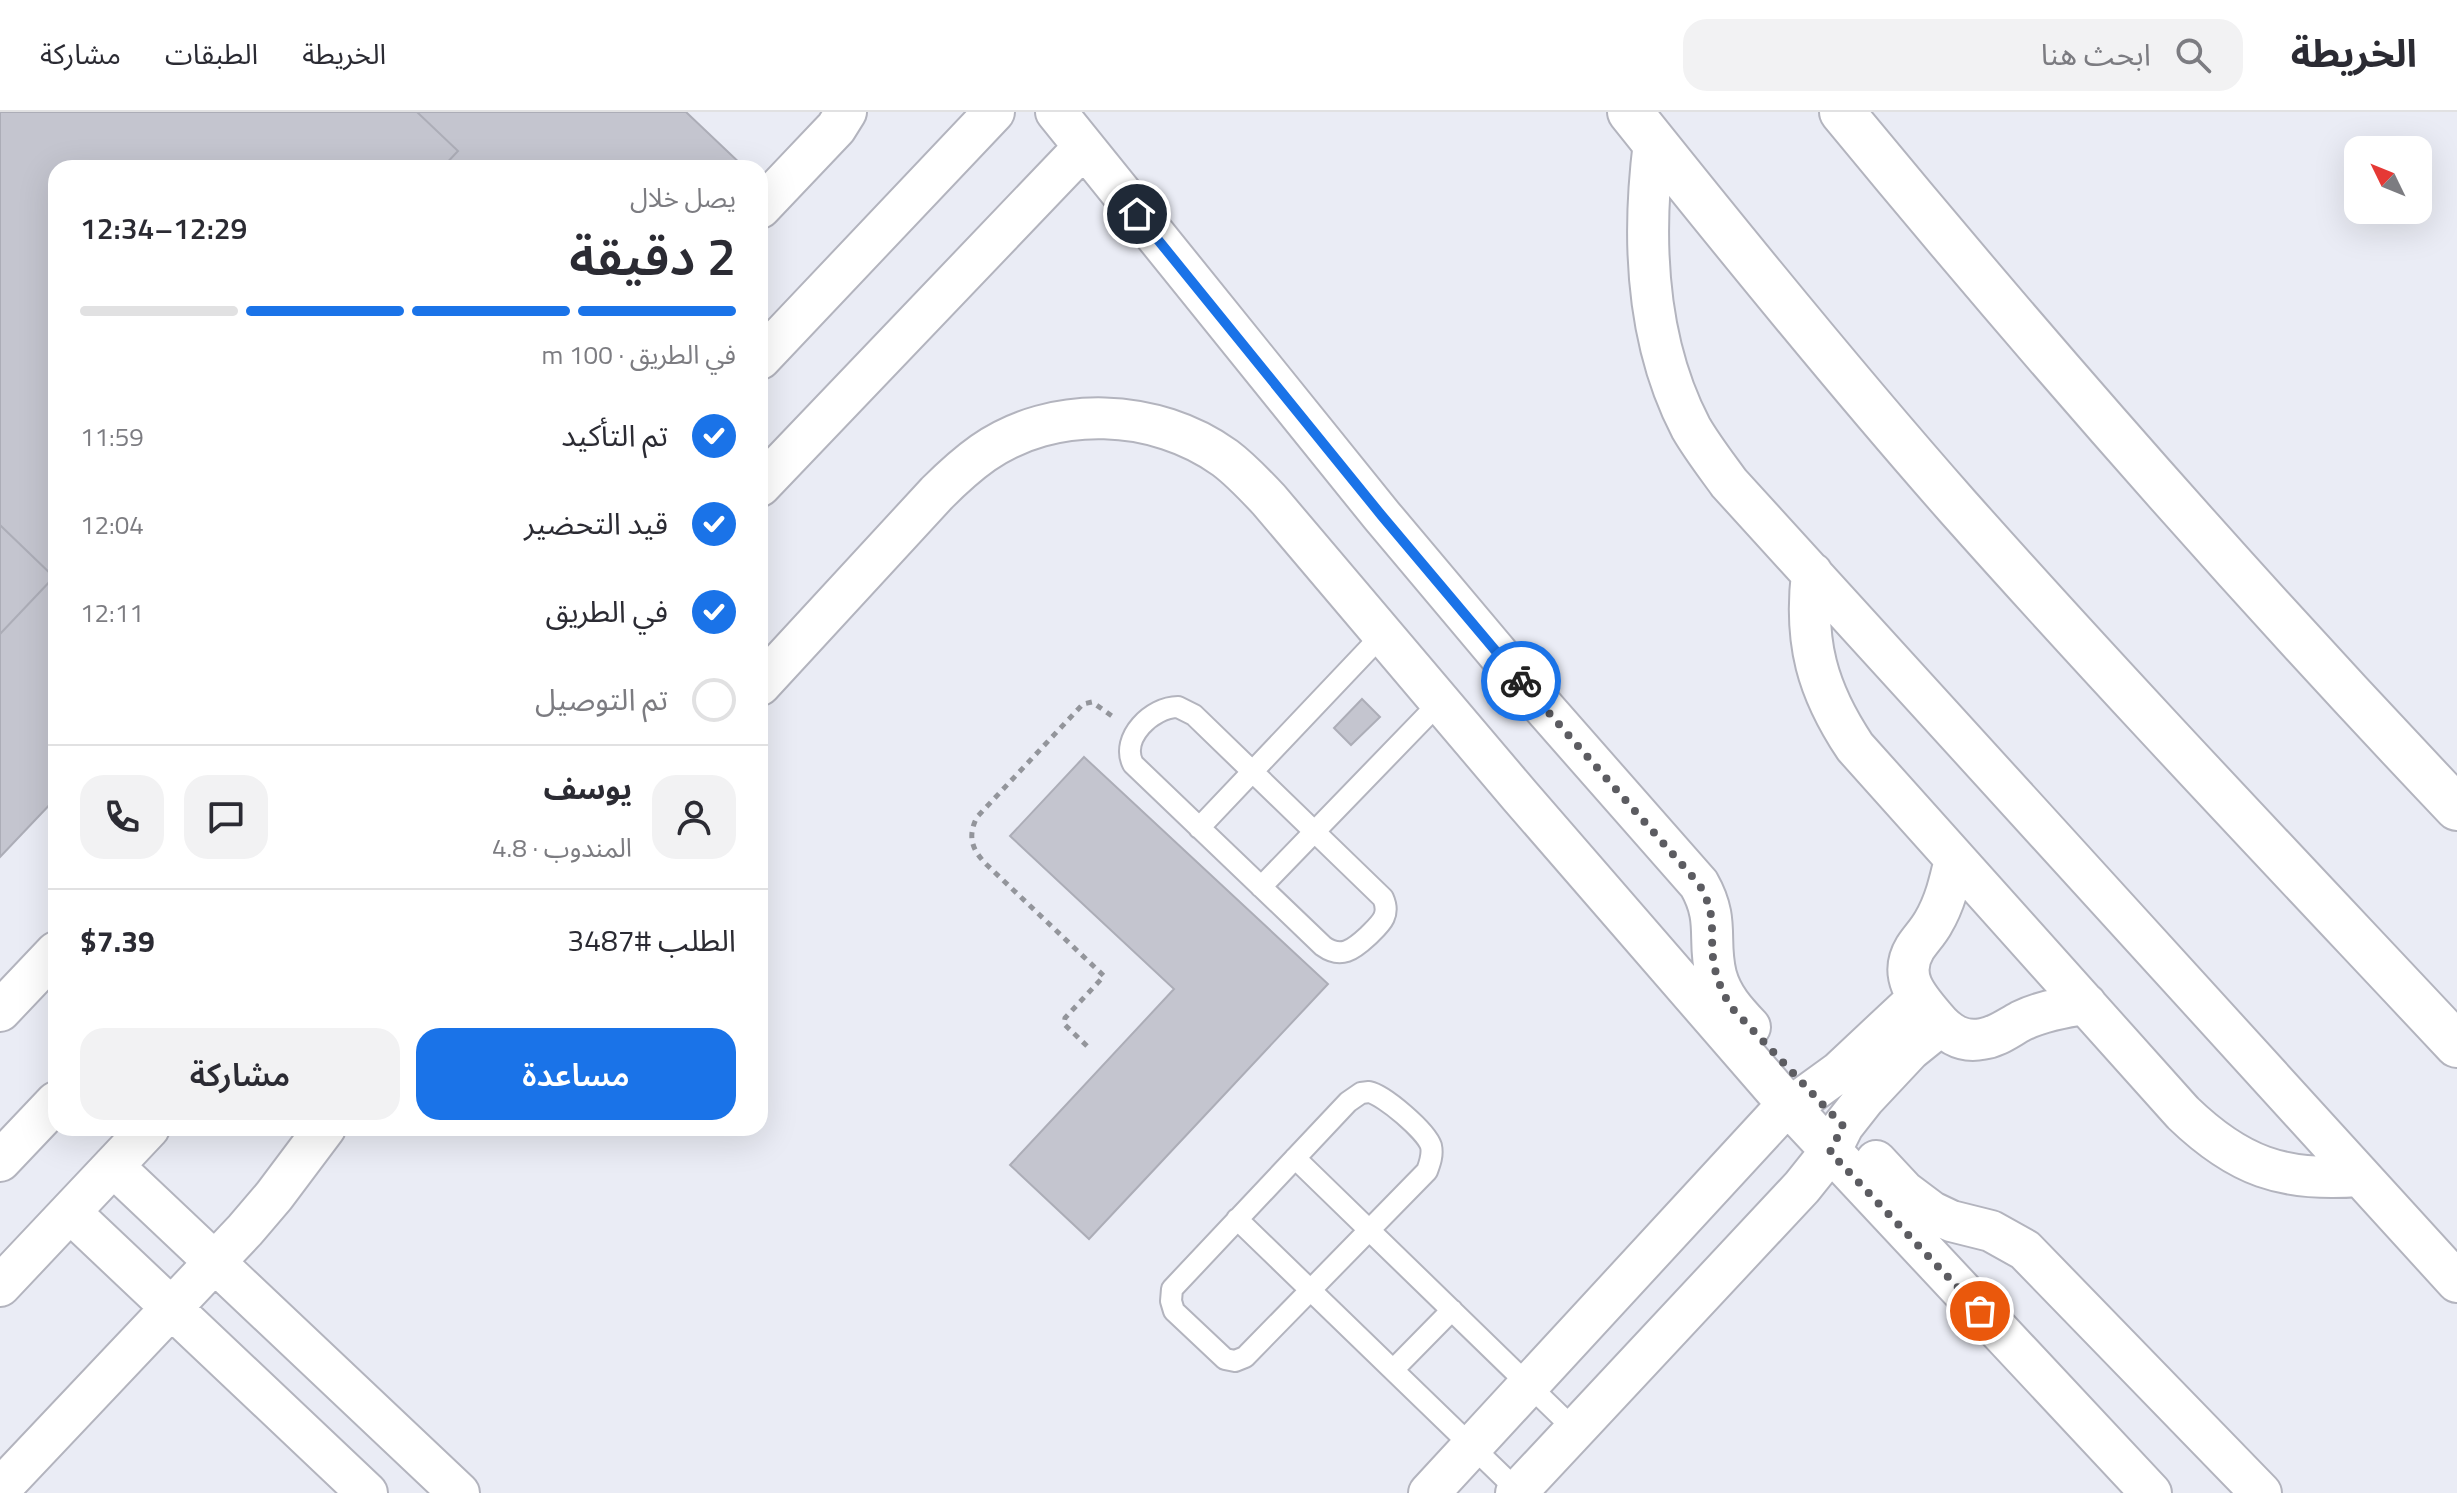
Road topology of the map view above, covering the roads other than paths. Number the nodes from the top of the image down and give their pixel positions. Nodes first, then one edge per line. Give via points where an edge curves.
1 (994, 112) edge
2 (1056, 112) edge
3 (1842, 112) edge
4 (835, 117) edge
5 (1642, 127) edge
6 (1084, 147) junction
7 (768, 198) edge
8 (768, 351) edge
9 (768, 478) edge
10 (1812, 573) junction
11 (1382, 635) junction
12 (768, 676) edge
13 (1440, 702) junction
14 (1252, 772) junction
15 (2457, 808) edge
16 (1199, 828) junction
17 (1314, 832) junction
18 (1955, 859) junction
19 (1261, 887) junction
20 (48, 960) edge
21 (2086, 1004) junction
22 (0, 1011) edge
23 (1930, 1012) junction
24 (2457, 1045) edge
25 (1800, 1100) junction
26 (48, 1110) edge
27 (141, 1136) edge
28 (319, 1136) edge
29 (1836, 1139) junction
30 (1295, 1158) junction
31 (0, 1161) edge
32 (113, 1166) junction
33 (2359, 1176) junction
34 (70, 1212) junction
35 (1237, 1219) junction
36 (1369, 1230) junction
37 (214, 1262) junction
38 (2457, 1282) edge
39 (0, 1286) edge
40 (1310, 1290) junction
41 (171, 1308) junction
42 (1452, 1310) junction
43 (1393, 1370) junction
44 (1529, 1385) junction
45 (1575, 1430) junction
46 (1473, 1447) junction
47 (0, 1489) edge
48 (1517, 1492) edge
49 (367, 1493) edge
50 (459, 1493) edge
51 (1429, 1493) edge
52 (2151, 1493) edge
53 (2261, 1493) edge

1 - 8 street
2 - 6 street
3 - 15 main road via 2180,507
4 - 7 street
5 - 10 street via 1650,284 1670,378 1710,457
5 - 24 main road via 1957,506
6 - 9 street
6 - 25 street via 1382,516 1699,884 1711,911 1713,959 1722,991
10 - 18 street via 1809,635 1824,694 1855,747
10 - 33 street
11 - 12 street via 1269,500 1224,457 1152,425 1105,418 1073,420 1013,436 959,471
11 - 13 street
11 - 14 lane
13 - 17 lane
13 - 25 street
14 - 16 lane
14 - 16 lane via 1194,715 1178,707 1160,711 1134,735 1129,749 1133,764
14 - 17 lane
16 - 19 lane
17 - 19 lane
17 - 19 lane via 1380,895 1387,908 1382,922 1353,950 1332,952
18 - 21 street
18 - 23 street via 1944,902 1910,958 1909,979
20 - 22 street
21 - 23 street via 2042,1012 1977,1040 1951,1034
21 - 33 street via 2183,1113 2233,1154 2294,1176
23 - 25 street via 1867,1048
23 - 29 street
25 - 29 street
25 - 44 street via 1774,1119
26 - 31 street
27 - 32 street
28 - 37 street
29 - 45 street via 1802,1187
29 - 52 street
29 - 53 street via 1917,1203 2025,1250
30 - 35 lane
30 - 36 lane
30 - 36 lane via 1361,1093 1383,1097 1425,1136 1432,1153 1427,1171
32 - 34 street
32 - 37 street
33 - 38 street
34 - 39 street
34 - 41 street
35 - 40 lane
35 - 40 lane via 1175,1285 1171,1301 1178,1315 1221,1356 1235,1361
36 - 40 lane
36 - 42 lane
37 - 41 street
37 - 50 street
40 - 43 lane
41 - 47 street
41 - 49 street
42 - 43 lane
42 - 44 lane
43 - 46 lane
44 - 45 lane
44 - 46 street
45 - 48 street
46 - 48 lane
46 - 51 street

